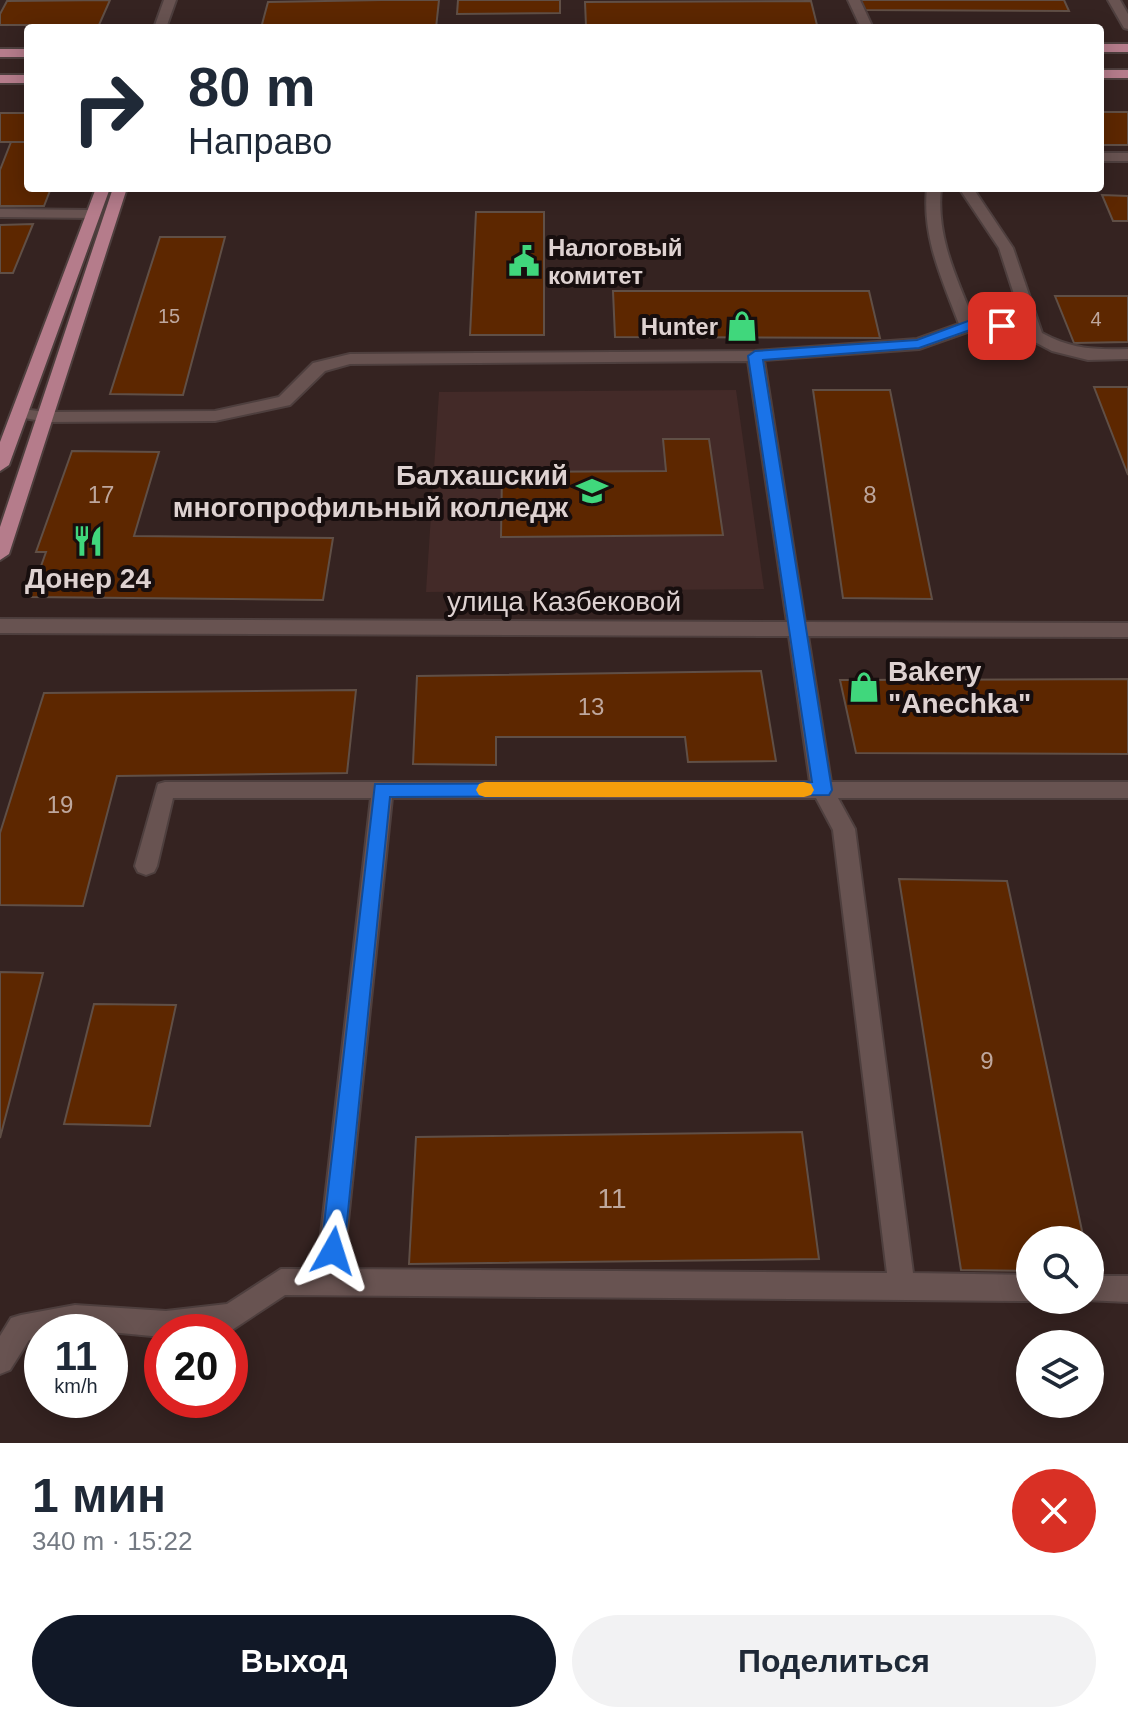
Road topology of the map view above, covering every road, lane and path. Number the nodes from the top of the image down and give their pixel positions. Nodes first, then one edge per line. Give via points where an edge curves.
1 (170, 0) edge
2 (184, 0) edge
3 (854, 0) edge
4 (1114, 0) edge
5 (161, 24) edge
6 (175, 24) edge
7 (865, 24) edge
8 (1128, 25) edge
9 (1104, 48) edge
10 (1128, 48) edge
11 (0, 53) edge
12 (24, 53) edge
13 (1104, 74) edge
14 (1128, 74) edge
15 (0, 79) edge
16 (24, 79) edge
17 (1104, 157) edge
18 (1128, 157) edge
19 (101, 192) edge
20 (119, 192) edge
21 (933, 192) edge
22 (969, 192) edge
23 (0, 213) edge
24 (93, 214) junction
25 (968, 326) junction
26 (1035, 336) junction
27 (1128, 354) edge
28 (755, 356) junction
29 (20, 412) junction
30 (46, 417) junction
31 (0, 465) edge
32 (0, 554) edge
33 (0, 626) edge
34 (799, 630) junction
35 (1128, 630) edge
36 (382, 790) junction
37 (822, 790) junction
38 (1128, 790) edge
39 (146, 866) dead end
40 (329, 1282) junction
41 (902, 1286) junction
42 (1016, 1288) edge
43 (1104, 1289) edge
44 (1128, 1289) edge
45 (0, 1360) edge

1 - 5 street
2 - 6 street
3 - 7 street
4 - 8 street
9 - 10 main road
11 - 12 main road
13 - 14 main road
15 - 16 main road
17 - 18 street
19 - 24 main road
20 - 30 main road
21 - 25 street via 936,240
22 - 26 street via 1006,248
23 - 24 street
24 - 29 main road
25 - 26 street via 1002,326
25 - 28 street via 919,344
26 - 27 street via 1088,355
28 - 30 street via 350,359 319,367 284,401 215,416
28 - 34 street
29 - 30 street
29 - 31 main road
30 - 32 main road
33 - 34 street, улица Казбековой
34 - 35 street, улица Казбековой
34 - 37 street
36 - 37 street
36 - 39 street via 165,790
36 - 40 street
37 - 38 street
37 - 41 street via 844,829
40 - 41 street
40 - 45 street via 281,1282 232,1317 166,1324 75,1318 21,1328
41 - 42 street
43 - 44 street

